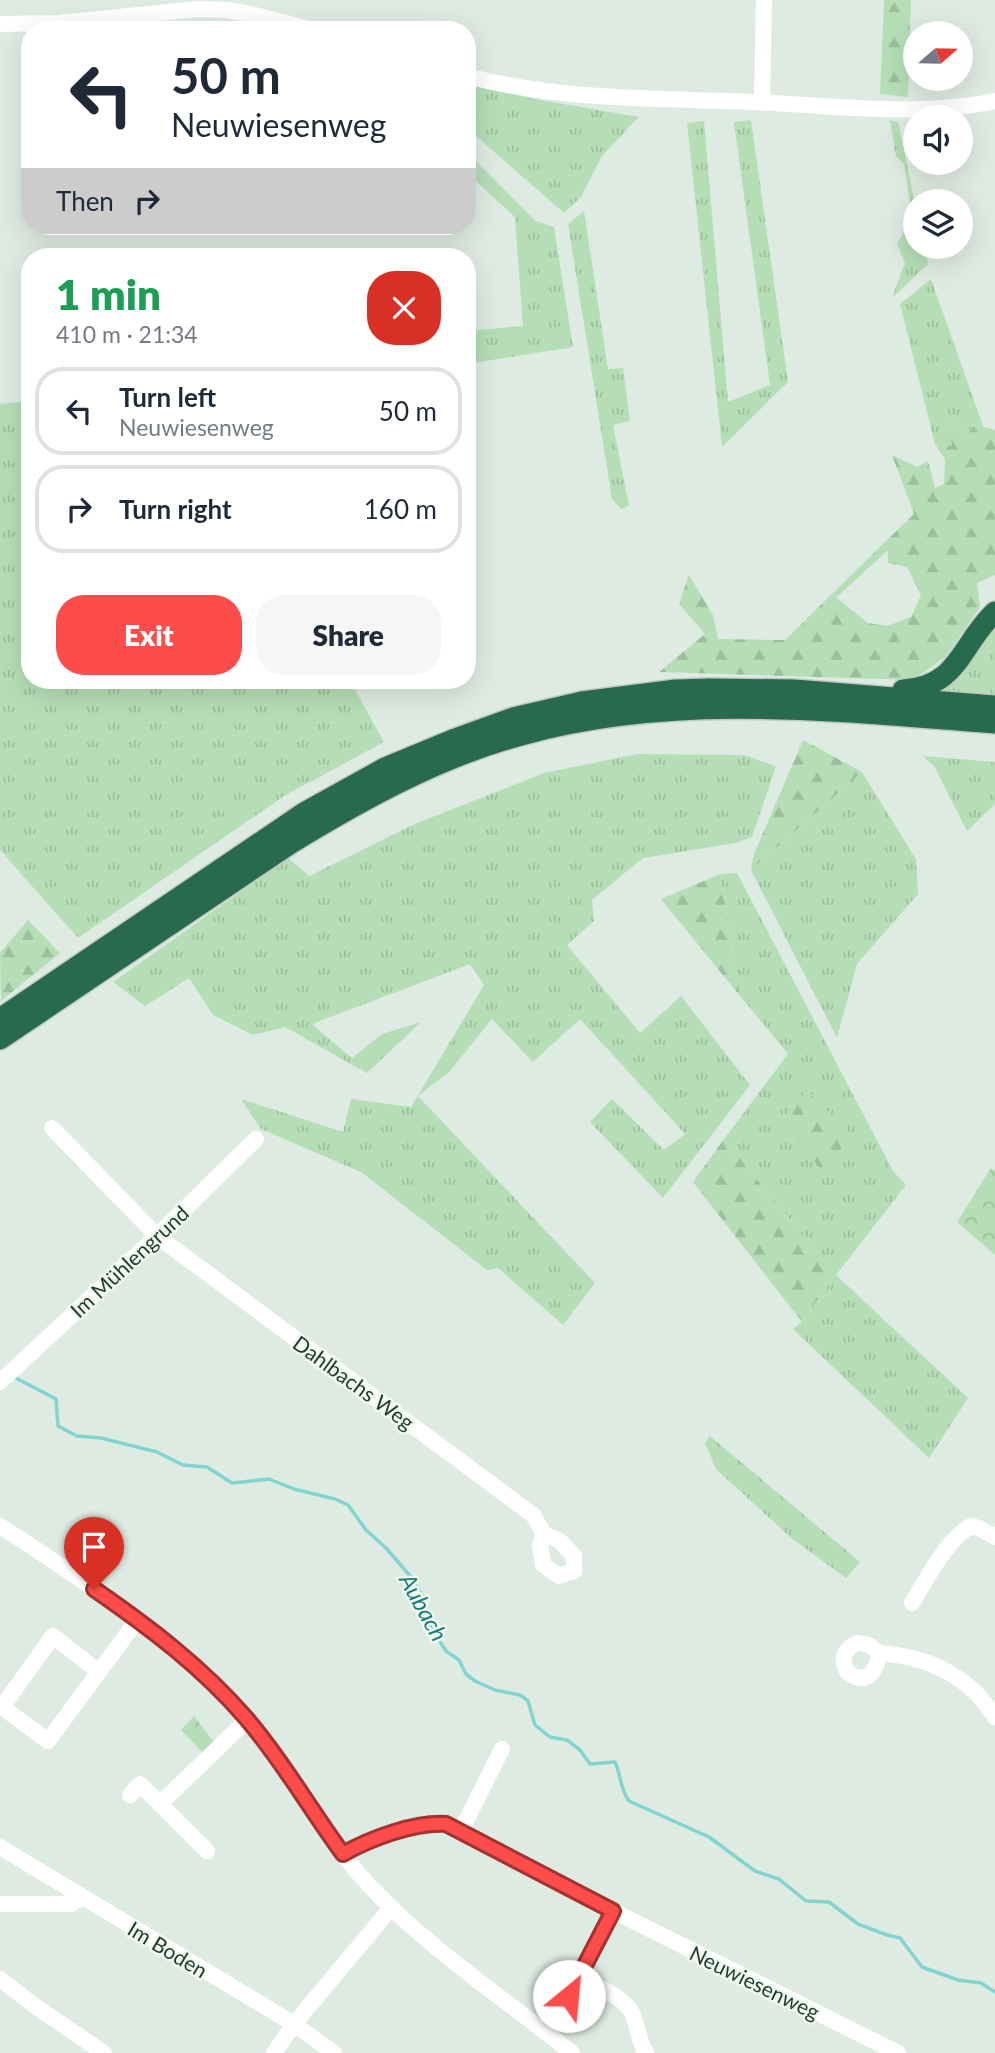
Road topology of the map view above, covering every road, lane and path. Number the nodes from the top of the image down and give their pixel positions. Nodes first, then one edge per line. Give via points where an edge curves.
1 (764, 0) edge
2 (79, 21) edge
3 (278, 21) edge
4 (0, 24) edge
5 (21, 24) edge
6 (476, 78) edge
7 (995, 101) edge
8 (762, 103) junction
9 (995, 612) edge
10 (842, 694) junction
11 (995, 706) edge
12 (995, 723) edge
13 (190, 900) junction
14 (0, 1018) edge
15 (0, 1039) edge
16 (52, 1128) dead end
17 (256, 1139) dead end
18 (157, 1236) junction
19 (0, 1382) edge
20 (0, 1526) edge
21 (544, 1534) dead end
22 (995, 1537) edge
23 (912, 1603) dead end
24 (138, 1619) junction
25 (880, 1653) dead end
26 (99, 1671) junction
27 (995, 1715) edge
28 (247, 1720) junction
29 (502, 1749) dead end
30 (130, 1795) dead end
31 (160, 1804) junction
32 (461, 1831) junction
33 (0, 1847) edge
34 (206, 1851) dead end
35 (343, 1854) junction
36 (82, 1897) junction
37 (0, 1904) edge
38 (391, 1908) junction
39 (613, 1911) junction
40 (579, 1977) junction
41 (0, 1979) edge
42 (294, 2024) junction
43 (548, 2034) junction
44 (104, 2053) edge
45 (274, 2053) edge
46 (334, 2053) edge
47 (572, 2053) edge
48 (646, 2053) edge
49 (898, 2053) edge

1 - 8 street
2 - 3 street via 198,9
4 - 5 street
6 - 8 street via 535,90
7 - 8 street via 916,110
9 - 10 highway via 954,667 929,686
10 - 11 highway
10 - 13 highway via 677,690 582,702 513,718 385,768 304,813
12 - 13 highway via 718,708 572,722 518,735 391,786
13 - 14 highway
13 - 15 highway
16 - 18 street, Dahlbachs Weg
17 - 18 street, Im Mühlengrund
18 - 19 street, Im Mühlengrund
18 - 21 street, Dahlbachs Weg via 533,1515
20 - 24 street
22 - 23 street via 979,1528 965,1529
24 - 26 street
24 - 28 street via 184,1656
25 - 27 street via 909,1656 943,1669 976,1692
26 - 26 street via 48,1741 2,1707 53,1636
28 - 31 street
28 - 35 street
29 - 32 street
30 - 31 street via 140,1784
31 - 34 street
32 - 35 street, Neuwiesenweg via 429,1823
32 - 39 street, Neuwiesenweg
33 - 36 street, Im Boden
35 - 38 street
36 - 37 street via 71,1905
36 - 42 street, Im Boden
38 - 42 street
38 - 43 street
39 - 40 street
39 - 49 street, Neuwiesenweg
40 - 43 street
40 - 48 street via 630,2010
41 - 44 street
42 - 45 street
42 - 46 street, Im Boden
43 - 47 street

